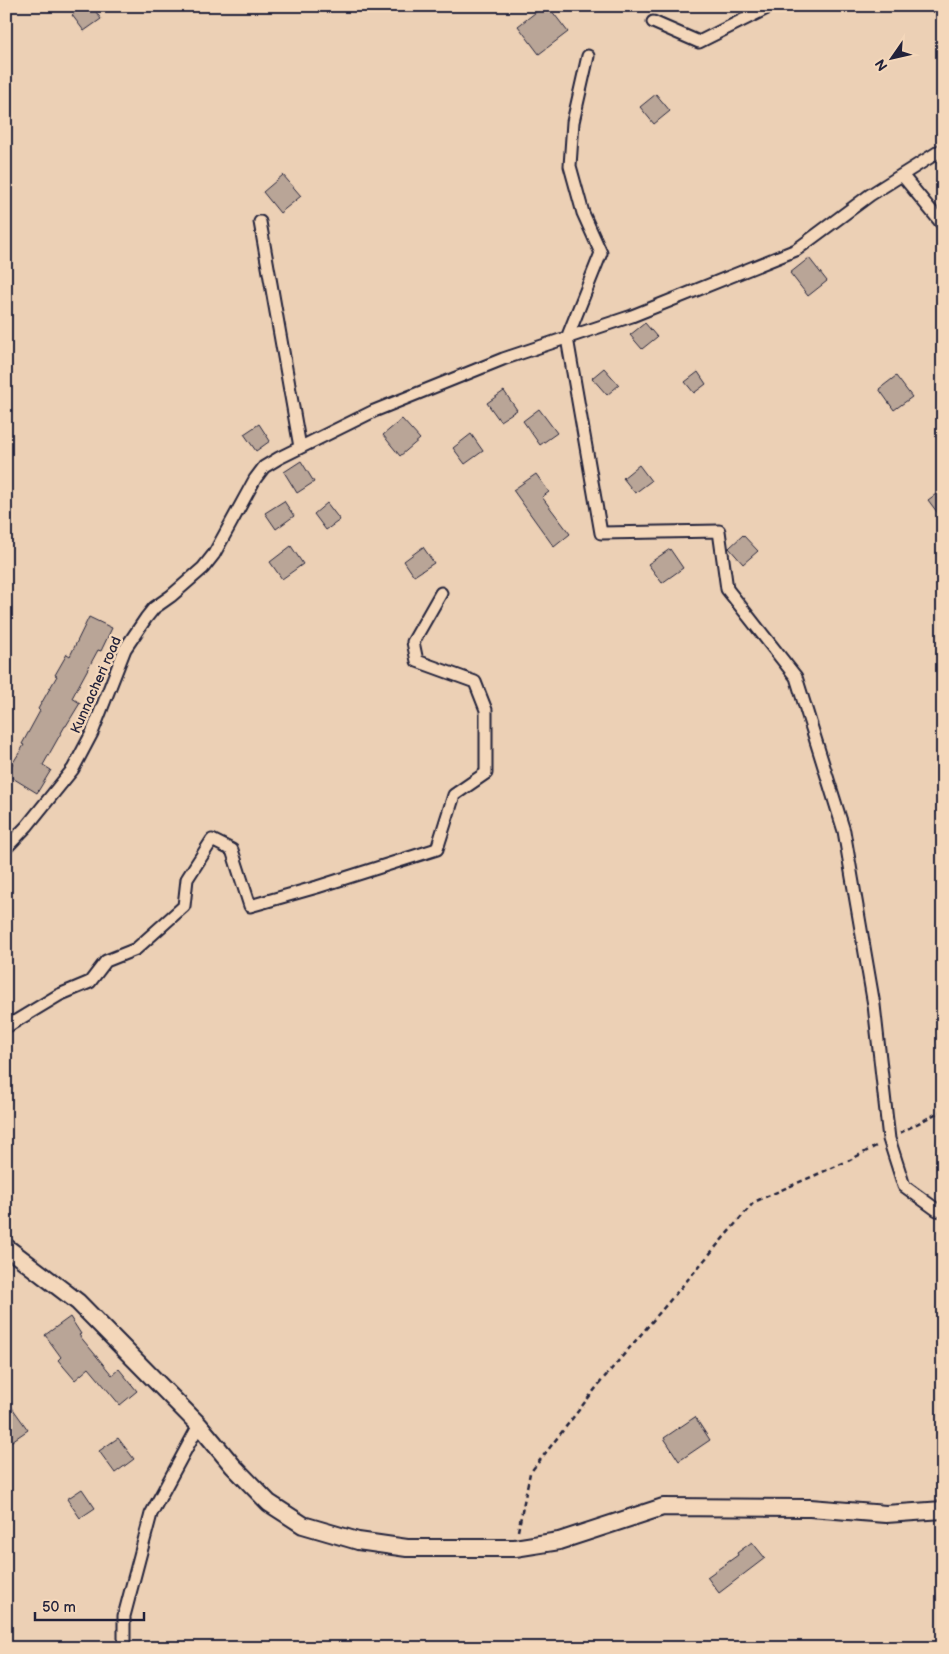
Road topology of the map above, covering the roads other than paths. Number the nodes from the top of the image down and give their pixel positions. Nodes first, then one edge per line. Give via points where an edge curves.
1 (770, 6) edge
2 (653, 22) dead end
3 (588, 56) dead end
4 (943, 149) edge
5 (902, 174) junction
6 (260, 222) dead end
7 (943, 225) edge
8 (567, 338) junction
9 (300, 448) junction
10 (441, 593) dead end
11 (6, 848) edge
12 (6, 1027) edge
13 (943, 1211) edge
14 (6, 1247) edge
15 (199, 1425) junction
16 (943, 1510) edge
17 (124, 1648) edge

1 - 2 street via 699,42
3 - 8 street via 573,122 570,166 583,213 600,253
4 - 5 street, Kunnacheri road
5 - 7 street
5 - 8 street, Kunnacheri road via 796,250 632,316
6 - 9 street
8 - 9 street, Kunnacheri road via 503,359 374,411
8 - 13 street via 601,533 719,531 727,589 796,676 844,831 874,1005 890,1139 904,1186
9 - 11 street, Kunnacheri road via 264,468 204,568 146,618 125,649 92,732 73,769
10 - 12 street via 412,642 417,661 475,682 486,710 486,773 454,795 437,848 250,906 232,850 212,840 187,879 184,906 136,949 106,961 90,982 59,995
14 - 15 main road via 78,1302
15 - 16 main road via 269,1504 303,1525 358,1541 407,1548 515,1548 559,1541 663,1507 810,1508 886,1514
15 - 17 street via 151,1514 124,1616

